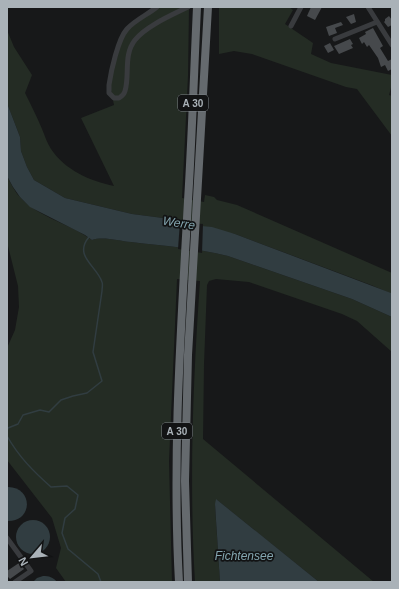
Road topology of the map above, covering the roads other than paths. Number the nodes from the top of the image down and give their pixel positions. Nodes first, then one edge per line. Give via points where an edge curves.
1 (157, 7) edge
2 (197, 7) edge
3 (208, 7) edge
4 (301, 7) edge
5 (368, 7) edge
6 (186, 8) edge
7 (377, 22) junction
8 (290, 26) dead end
9 (335, 39) dead end
10 (392, 45) edge
11 (7, 538) edge
12 (15, 582) edge
13 (179, 582) edge
14 (188, 582) edge

1 - 6 street via 127,29 121,39 109,85 109,93 114,98 119,98 125,91 127,64 134,40 150,27
2 - 13 highway, A 30 via 177,436 176,523
3 - 14 highway, A 30 via 188,355 185,481
4 - 8 street
5 - 7 street
7 - 9 street
7 - 10 street
11 - 12 street via 31,571

